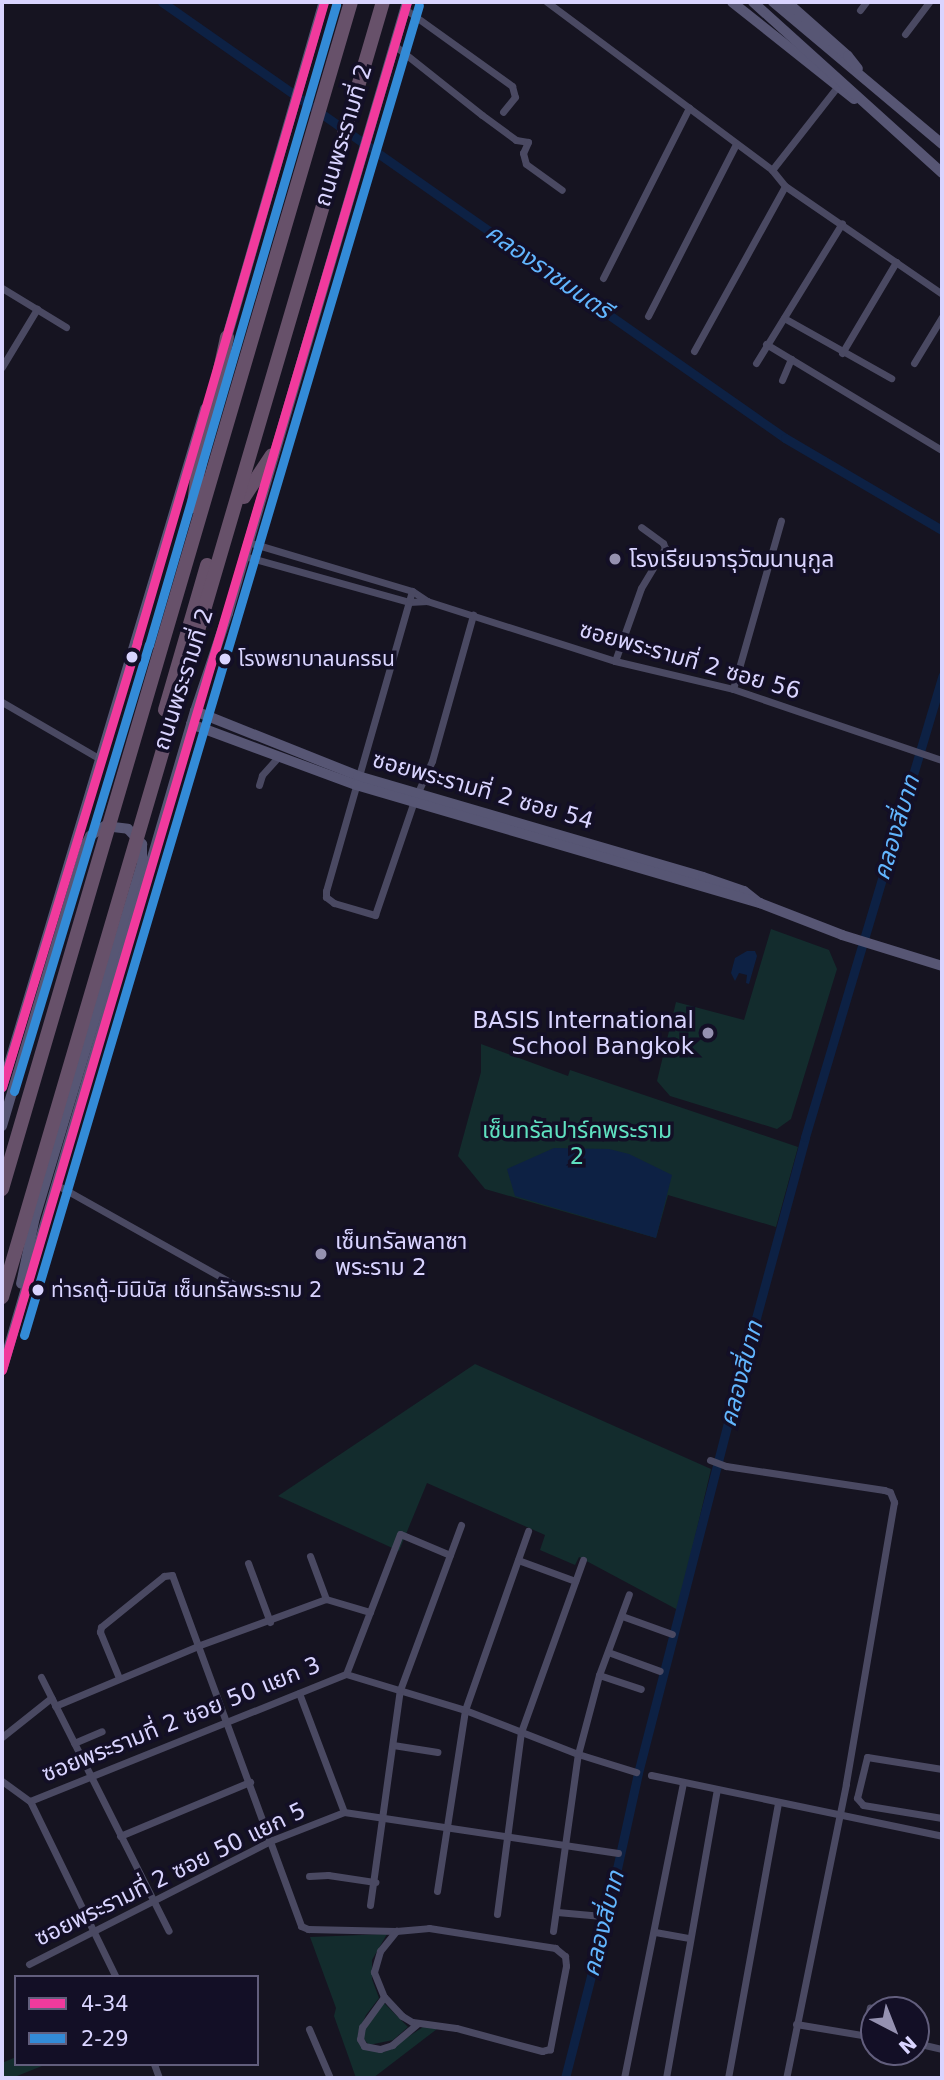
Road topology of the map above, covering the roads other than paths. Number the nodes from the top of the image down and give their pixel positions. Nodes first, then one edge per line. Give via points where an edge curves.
1 (324, 2) edge
2 (351, 2) edge
3 (383, 2) edge
4 (547, 2) edge
5 (732, 2) edge
6 (753, 2) edge
7 (773, 2) edge
8 (787, 2) edge
9 (866, 2) edge
10 (929, 2) edge
11 (406, 5) edge
12 (860, 10) dead end
13 (905, 34) dead end
14 (394, 45) junction
15 (871, 85) junction
16 (837, 87) junction
17 (689, 108) junction
18 (503, 112) dead end
19 (888, 123) junction
20 (736, 144) junction
21 (942, 144) edge
22 (772, 170) junction
23 (942, 173) edge
24 (785, 186) junction
25 (562, 190) dead end
26 (842, 223) junction
27 (897, 262) junction
28 (603, 278) dead end
29 (2, 288) edge
30 (942, 294) edge
31 (267, 299) dead end
32 (284, 305) dead end
33 (37, 309) junction
34 (648, 316) dead end
35 (942, 317) edge
36 (784, 318) junction
37 (66, 327) dead end
38 (227, 337) junction
39 (766, 344) junction
40 (694, 351) dead end
41 (842, 353) junction
42 (791, 359) junction
43 (755, 363) dead end
44 (914, 363) dead end
45 (2, 367) edge
46 (891, 378) dead end
47 (782, 380) dead end
48 (942, 450) edge
49 (272, 455) junction
50 (781, 521) dead end
51 (195, 525) junction
52 (228, 527) junction
53 (642, 527) dead end
54 (248, 542) junction
55 (244, 556) junction
56 (412, 591) junction
57 (427, 601) junction
58 (409, 602) junction
59 (473, 615) junction
60 (615, 660) junction
61 (733, 689) junction
62 (2, 702) edge
63 (195, 711) junction
64 (191, 724) junction
65 (279, 756) junction
66 (100, 759) junction
67 (942, 760) edge
68 (357, 780) junction
69 (259, 785) dead end
70 (416, 797) junction
71 (942, 966) edge
72 (2, 1087) edge
73 (2, 1126) edge
74 (57, 1185) junction
75 (2, 1189) edge
76 (2, 1203) edge
77 (2, 1267) edge
78 (237, 1286) dead end
79 (2, 1297) edge
80 (16, 1318) junction
81 (2, 1370) edge
82 (710, 1460) dead end
83 (461, 1525) dead end
84 (528, 1531) dead end
85 (450, 1555) junction
86 (310, 1556) dead end
87 (518, 1560) junction
88 (583, 1560) dead end
89 (248, 1563) dead end
90 (575, 1581) junction
91 (629, 1594) dead end
92 (326, 1599) junction
93 (370, 1612) junction
94 (622, 1616) junction
95 (270, 1622) junction
96 (672, 1634) dead end
97 (200, 1645) junction
98 (608, 1652) junction
99 (660, 1671) dead end
100 (346, 1674) junction
101 (599, 1675) junction
102 (41, 1677) dead end
103 (119, 1678) junction
104 (641, 1689) dead end
105 (400, 1690) junction
106 (299, 1693) junction
107 (51, 1698) junction
108 (55, 1706) junction
109 (465, 1710) junction
110 (226, 1720) junction
111 (102, 1731) dead end
112 (521, 1732) junction
113 (2, 1737) edge
114 (74, 1743) junction
115 (393, 1745) junction
116 (437, 1752) dead end
117 (578, 1754) junction
118 (942, 1769) edge
119 (636, 1772) dead end
120 (650, 1775) dead end
121 (89, 1776) junction
122 (2, 1781) edge
123 (250, 1782) junction
124 (683, 1783) junction
125 (717, 1790) junction
126 (30, 1801) junction
127 (778, 1803) junction
128 (344, 1812) junction
129 (381, 1816) junction
130 (839, 1816) junction
131 (942, 1818) edge
132 (449, 1826) junction
133 (120, 1836) junction
134 (942, 1836) edge
135 (508, 1837) junction
136 (270, 1841) junction
137 (567, 1845) junction
138 (618, 1853) dead end
139 (309, 1876) dead end
140 (375, 1882) junction
141 (437, 1891) dead end
142 (153, 1899) junction
143 (370, 1905) dead end
144 (556, 1912) junction
145 (497, 1914) dead end
146 (602, 1916) dead end
147 (93, 1930) junction
148 (169, 1931) dead end
149 (396, 1931) junction
150 (553, 1931) dead end
151 (655, 1932) junction
152 (689, 1938) junction
153 (29, 1964) dead end
154 (115, 1975) edge
155 (384, 1997) junction
156 (418, 2023) junction
157 (796, 2024) junction
158 (309, 2029) dead end
159 (860, 2034) edge
160 (330, 2078) edge
161 (624, 2078) edge
162 (666, 2078) edge
163 (728, 2078) edge
164 (786, 2078) edge

1 - 38 main road
2 - 51 highway, ถนนพระรามที่ 2
3 - 52 highway, ถนนพระรามที่ 2
4 - 17 street
5 - 16 main road
6 - 19 main road
7 - 15 main road
8 - 15 main road via 848,56
9 - 12 street
10 - 13 street
11 - 14 main road, ถนนพระรามที่ 2
11 - 18 street via 512,86 515,97
14 - 25 street via 482,115 528,142 523,153 526,164
14 - 49 main road, ถนนพระรามที่ 2
15 - 21 main road
16 - 19 main road
16 - 22 street
17 - 20 street
17 - 28 street
19 - 23 main road
20 - 22 street
20 - 34 street
22 - 24 street
24 - 26 street
24 - 40 street
26 - 27 street
26 - 36 street
27 - 30 street
27 - 41 street
29 - 33 street
31 - 76 highway
32 - 77 highway
33 - 37 street
33 - 45 street
35 - 44 street
36 - 39 street
36 - 41 street
38 - 51 highway via 197,477
38 - 66 main road
39 - 42 street
39 - 43 street
41 - 46 street
42 - 47 street
42 - 48 street
49 - 52 highway via 251,482
49 - 54 main road, ถนนพระรามที่ 2
50 - 61 street
51 - 75 highway, ถนนพระรามที่ 2
52 - 79 highway, ถนนพระรามที่ 2
53 - 60 street via 665,548 640,588
54 - 55 main road, ถนนพระรามที่ 2
54 - 56 street, ซอยพระรามที่ 2 ซอย 56
55 - 58 street, ซอยพระรามที่ 2 ซอย 56
55 - 63 main road, ถนนพระรามที่ 2
56 - 57 street, ซอยพระรามที่ 2 ซอย 56
56 - 58 street
57 - 58 street, ซอยพระรามที่ 2 ซอย 56
57 - 59 street, ซอยพระรามที่ 2 ซอย 56
58 - 68 street
59 - 60 street, ซอยพระรามที่ 2 ซอย 56
59 - 70 street via 432,761
60 - 61 street, ซอยพระรามที่ 2 ซอย 56
61 - 67 street, ซอยพระรามที่ 2 ซอย 56
62 - 66 street
63 - 64 main road, ถนนพระรามที่ 2
63 - 68 main road, ซอยพระรามที่ 2 ซอย 54
64 - 65 main road, ซอยพระรามที่ 2 ซอย 54
64 - 74 main road, ถนนพระรามที่ 2
65 - 68 main road, ซอยพระรามที่ 2 ซอย 54
65 - 69 street
66 - 72 main road
68 - 70 main road, ซอยพระรามที่ 2 ซอย 54
68 - 70 street via 326,891 328,900 375,915
70 - 71 main road, ซอยพระรามที่ 2 ซอย 54 via 744,891 760,903 842,935
73 - 80 main road via 86,844 105,826 128,829 142,844 143,857 25,1254
74 - 78 street
74 - 80 main road, ถนนพระรามที่ 2
80 - 81 main road, ถนนพระรามที่ 2
82 - 130 street via 884,1490 892,1496 894,1507
83 - 85 street
84 - 87 street
85 - 93 street via 400,1534
85 - 105 street
86 - 92 street
87 - 90 street
87 - 109 street
88 - 90 street
89 - 95 street
90 - 112 street
91 - 94 street
92 - 93 street
92 - 95 street
93 - 100 street
94 - 96 street
94 - 98 street
95 - 97 street
97 - 103 street
97 - 103 street via 175,1577 167,1574 102,1628 100,1633
97 - 110 street
98 - 99 street
98 - 101 street
100 - 105 street
100 - 106 street, ซอยพระรามที่ 2 ซอย 50 แยก 3
101 - 104 street
101 - 117 street
102 - 107 street
103 - 108 street
105 - 109 street
105 - 115 street
106 - 110 street, ซอยพระรามที่ 2 ซอย 50 แยก 3
106 - 128 street
107 - 108 street
107 - 113 street
108 - 114 street
109 - 112 street
109 - 132 street
110 - 121 street, ซอยพระรามที่ 2 ซอย 50 แยก 3
110 - 123 street
111 - 114 street
112 - 117 street
112 - 135 street
114 - 121 street
115 - 116 street
115 - 129 street
117 - 119 street
117 - 137 street
118 - 131 street via 867,1758 857,1798 868,1806
120 - 124 street
121 - 126 street, ซอยพระรามที่ 2 ซอย 50 แยก 3
121 - 133 street
122 - 126 street
123 - 133 street
123 - 136 street
124 - 125 street
124 - 151 street
125 - 127 street
125 - 152 street
126 - 147 street
127 - 130 street
127 - 163 street
128 - 129 street, ซอยพระรามที่ 2 ซอย 50 แยก 5
128 - 136 street, ซอยพระรามที่ 2 ซอย 50 แยก 5
129 - 132 street, ซอยพระรามที่ 2 ซอย 50 แยก 5
129 - 140 street
130 - 134 street
130 - 157 street
132 - 135 street, ซอยพระรามที่ 2 ซอย 50 แยก 5
132 - 141 street
133 - 142 street
135 - 137 street, ซอยพระรามที่ 2 ซอย 50 แยก 5
135 - 145 street
136 - 142 street, ซอยพระรามที่ 2 ซอย 50 แยก 5
136 - 149 street via 300,1926
137 - 138 street, ซอยพระรามที่ 2 ซอย 50 แยก 5
137 - 144 street
139 - 140 street
140 - 143 street
142 - 147 street, ซอยพระรามที่ 2 ซอย 50 แยก 5
142 - 148 street
144 - 146 street
144 - 150 street
147 - 153 street, ซอยพระรามที่ 2 ซอย 50 แยก 5
147 - 154 street
149 - 155 street via 375,1960
149 - 156 street via 429,1928 524,1945 542,1944 565,1956 554,2040 546,2052 456,2028
151 - 152 street
151 - 161 street
152 - 162 street
155 - 156 street via 402,2016
155 - 156 street via 362,2027 364,2046 385,2048
157 - 159 street
157 - 164 street
158 - 160 street

